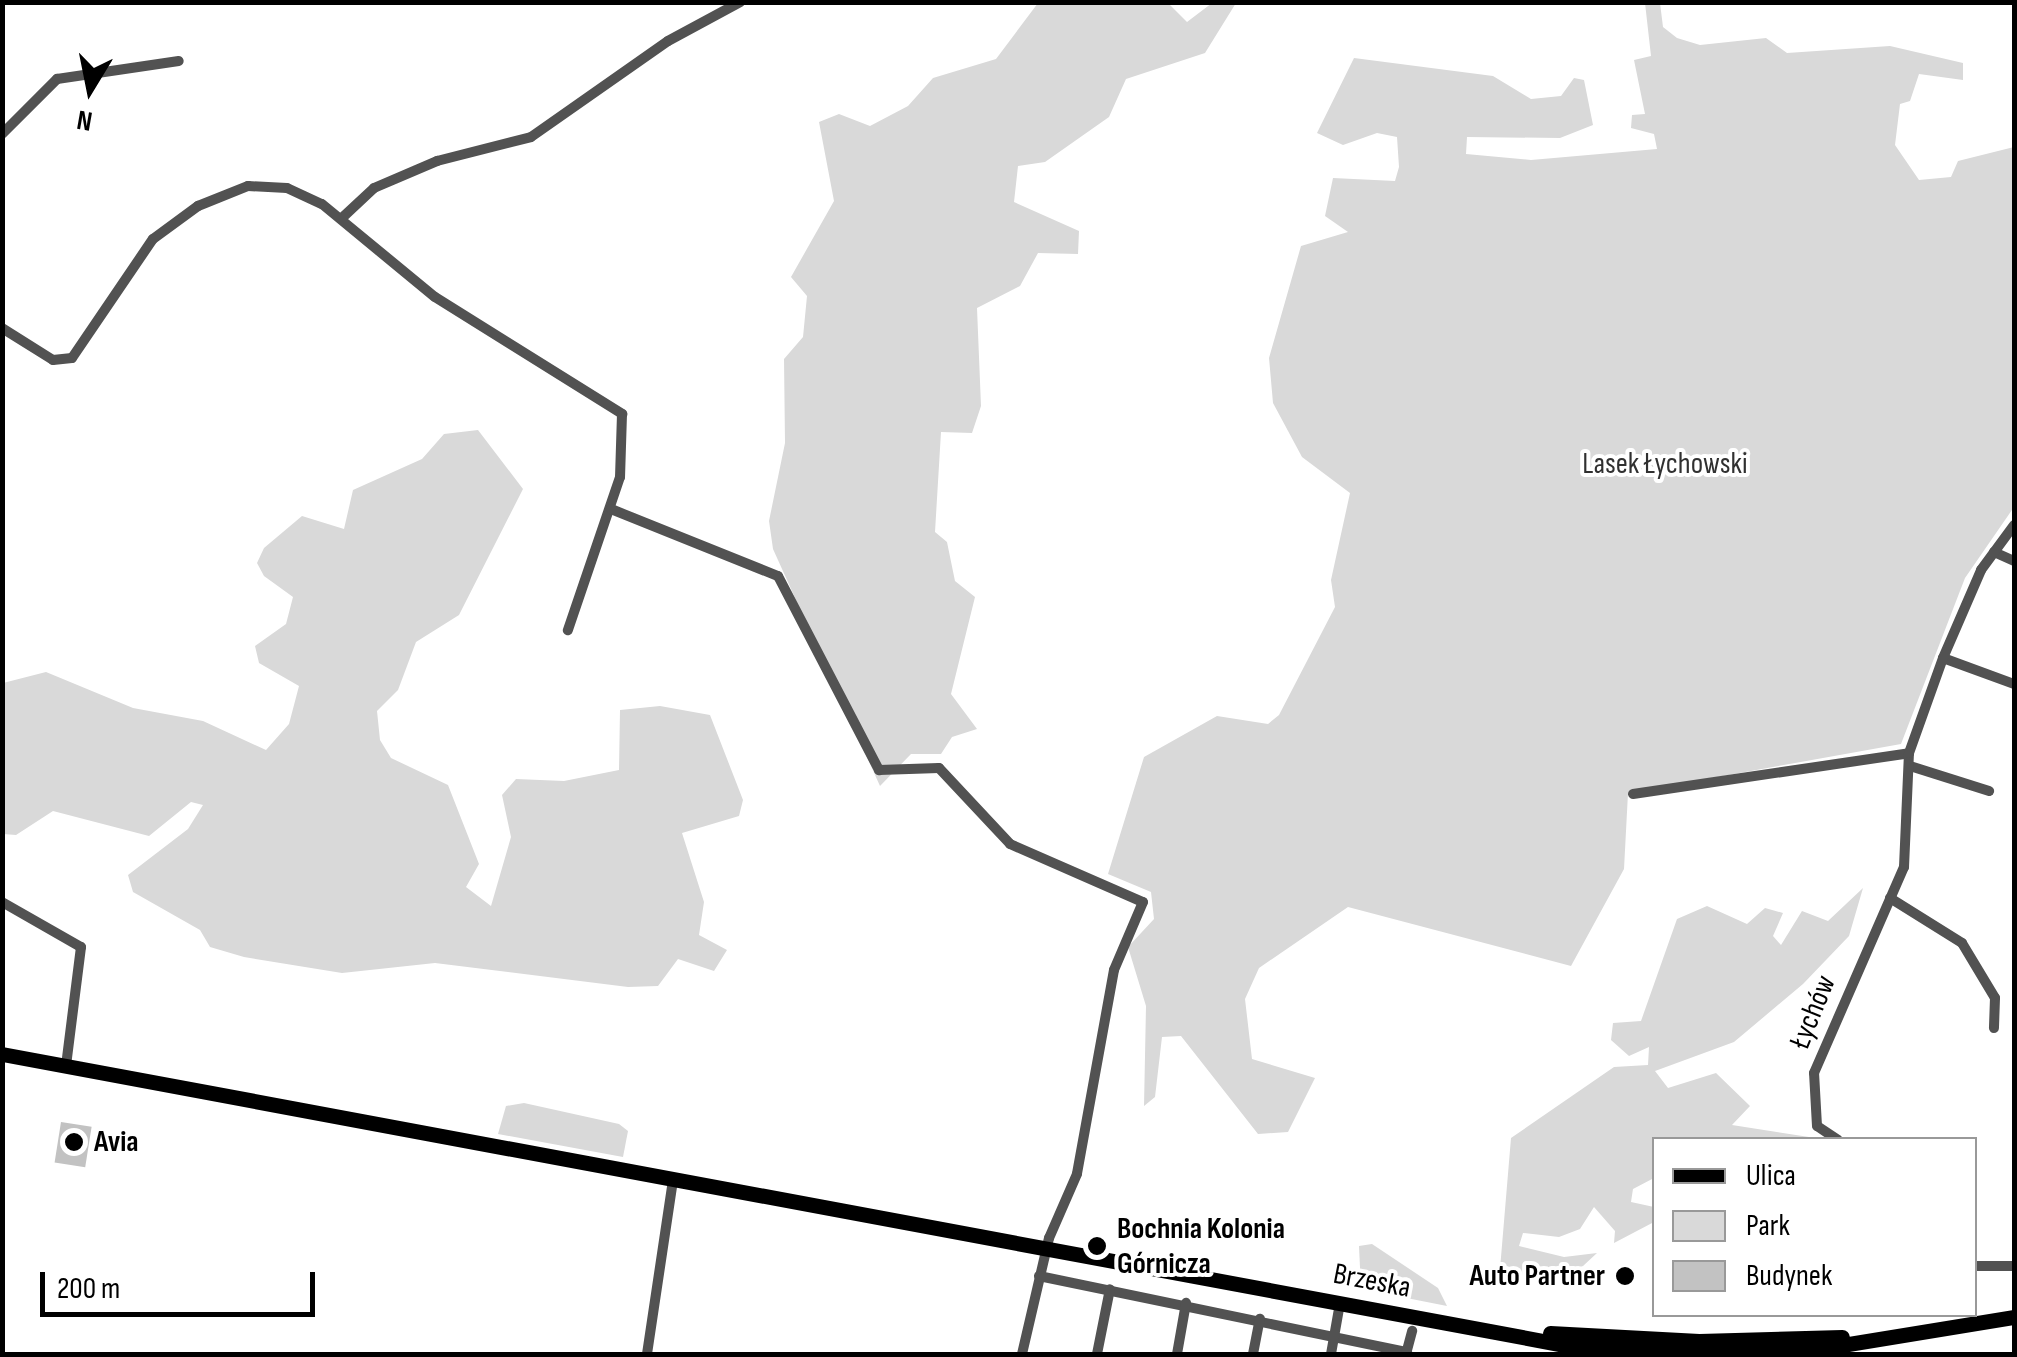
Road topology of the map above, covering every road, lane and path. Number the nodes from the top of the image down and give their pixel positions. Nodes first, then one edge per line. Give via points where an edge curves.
1 (740, 2) edge
2 (179, 61) dead end
3 (2, 134) edge
4 (343, 217) junction
5 (2, 328) edge
6 (611, 509) junction
7 (2014, 525) edge
8 (1994, 552) junction
9 (2014, 561) edge
10 (568, 630) dead end
11 (1943, 658) junction
12 (2014, 684) edge
13 (1910, 759) junction
14 (1990, 791) dead end
15 (1633, 794) dead end
16 (1890, 898) junction
17 (2, 902) edge
18 (1994, 1028) dead end
19 (2, 1054) edge
20 (66, 1066) junction
21 (1834, 1137) edge
22 (673, 1179) junction
23 (1047, 1248) junction
24 (1977, 1266) edge
25 (2014, 1266) edge
26 (1039, 1276) junction
27 (1110, 1289) junction
28 (1186, 1303) junction
29 (1340, 1303) junction
30 (2014, 1317) edge
31 (1260, 1319) junction
32 (1450, 1323) junction
33 (1412, 1330) dead end
34 (1920, 1332) junction
35 (1335, 1335) junction
36 (1723, 1352) edge
37 (1406, 1353) edge
38 (648, 1354) edge
39 (1024, 1354) edge
40 (1098, 1354) edge
41 (1177, 1354) edge
42 (1253, 1354) edge
43 (1331, 1354) edge

1 - 4 street via 668,41 531,137 437,161 374,188
2 - 3 street via 57,78
4 - 5 street via 287,188 248,186 198,206 153,239 72,358 53,360
4 - 6 street via 435,297 614,404 626,432
6 - 10 street
6 - 23 street via 778,576 879,770 940,768 1010,844 1140,896 1141,910 1114,970 1077,1174
7 - 8 street, Łychów
8 - 9 street
8 - 11 street, Łychów
11 - 12 street
11 - 13 street, Łychów
13 - 14 street
13 - 15 street
13 - 16 street, Łychów via 1908,854
16 - 18 street via 1946,930 1980,964 1995,998
16 - 21 street, Łychów via 1814,1074 1817,1126
17 - 20 street via 81,947
19 - 20 main road, Brzeska
20 - 22 main road, Brzeska
22 - 23 main road, Brzeska
22 - 38 street
23 - 26 street
23 - 29 main road, Brzeska
24 - 25 street
26 - 27 street
26 - 39 street
27 - 28 street
27 - 40 street
28 - 31 street
28 - 41 street
29 - 32 main road, Brzeska
29 - 35 street
30 - 34 main road
31 - 35 street
31 - 42 street
32 - 34 main road, Brzeska via 1698,1341
32 - 36 main road, Brzeska via 1570,1346
33 - 37 street
34 - 36 main road, Brzeska via 1812,1350
35 - 37 street
35 - 43 street

